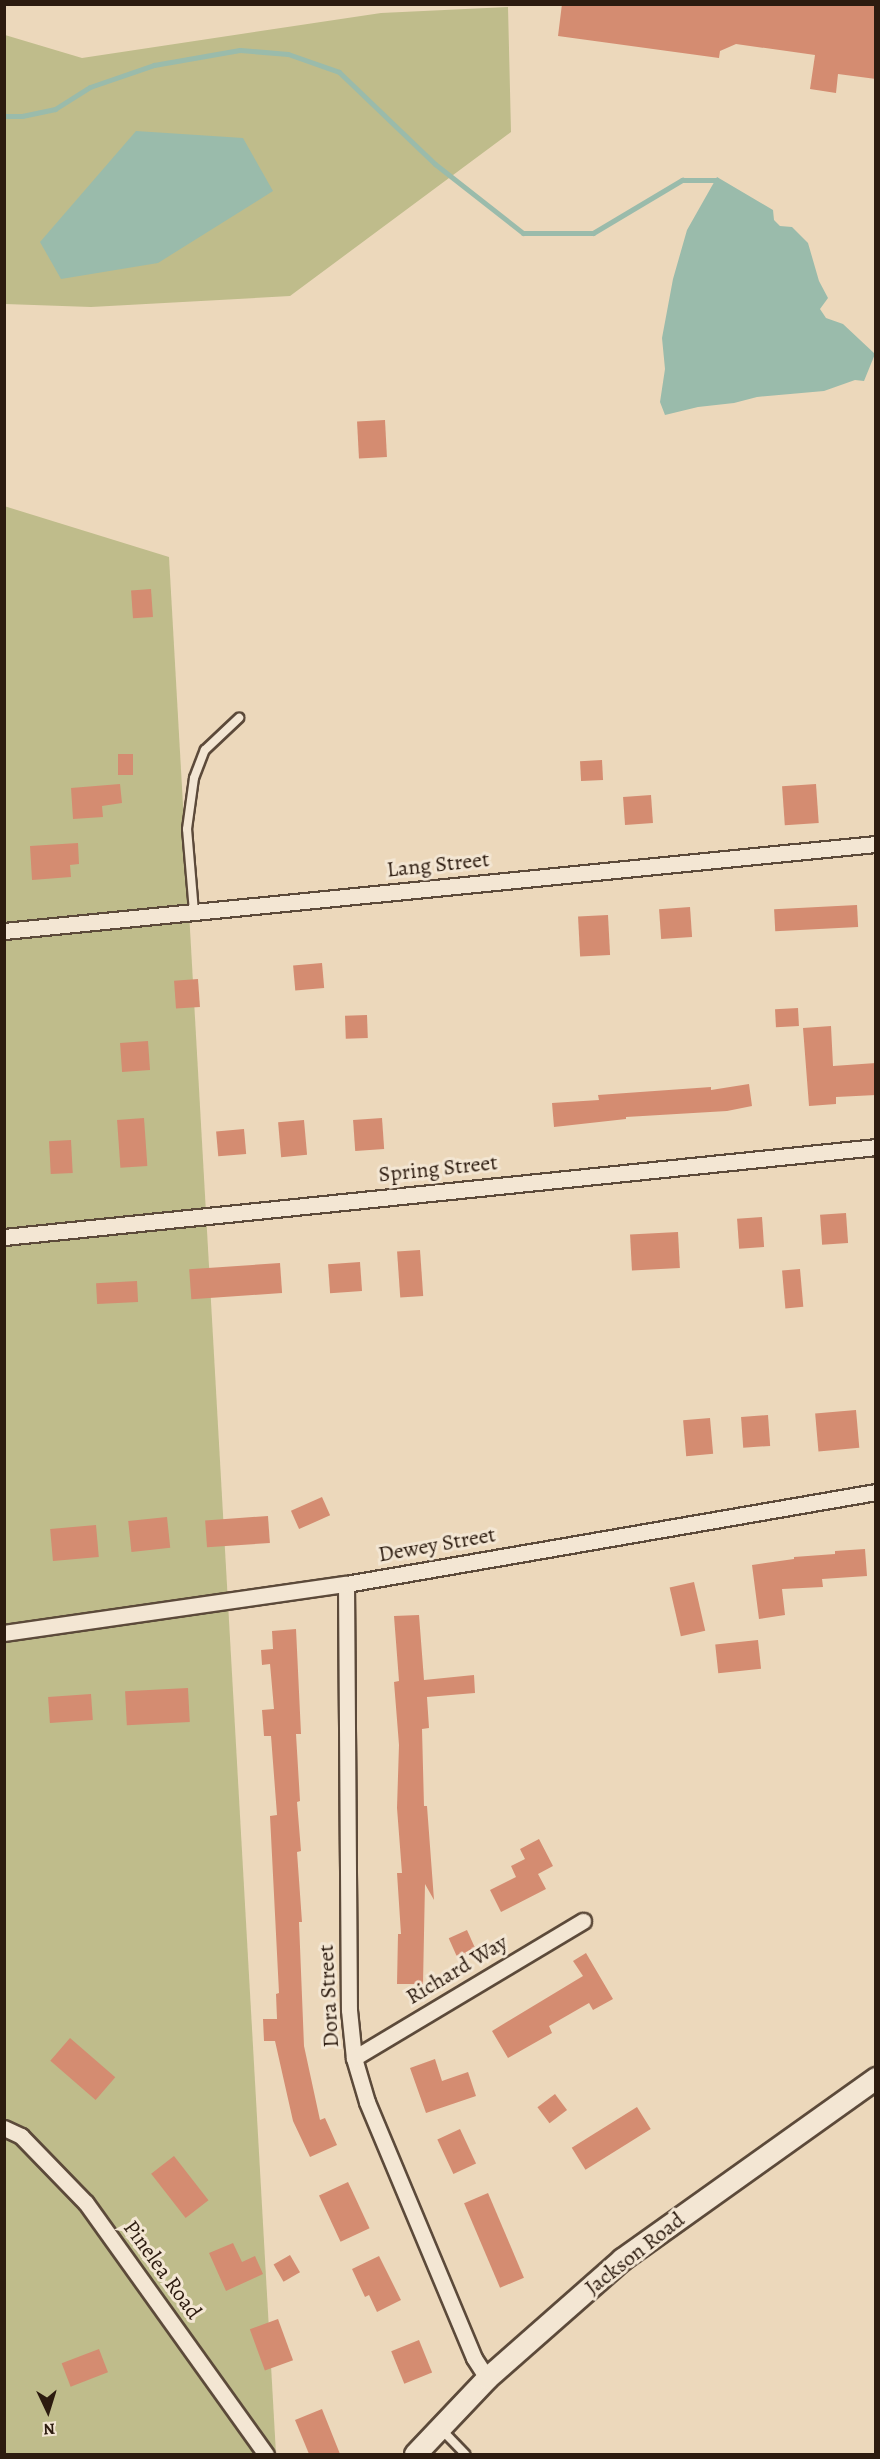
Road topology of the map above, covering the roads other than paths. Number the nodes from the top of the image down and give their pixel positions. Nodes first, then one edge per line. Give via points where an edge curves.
1 (239, 718) dead end
2 (876, 844) edge
3 (194, 912) junction
4 (4, 931) edge
5 (876, 1147) edge
6 (4, 1237) edge
7 (876, 1492) edge
8 (346, 1584) junction
9 (4, 1633) edge
10 (583, 1921) dead end
11 (354, 2058) junction
12 (876, 2078) edge
13 (4, 2128) edge
14 (487, 2378) junction
15 (440, 2428) junction
16 (266, 2454) edge
17 (415, 2454) edge
18 (465, 2454) edge

1 - 3 lane via 206,750 194,778 187,829
2 - 3 street, Lang Street
3 - 4 street, Lang Street
5 - 6 street, Spring Street
7 - 8 street, Dewey Street
8 - 9 street, Dewey Street
8 - 11 street, Dora Street via 349,2010
10 - 11 street, Richard Way
11 - 14 street, Dora Street via 367,2102 474,2358
12 - 14 main road, Jackson Road via 622,2259
13 - 16 street, Pinelea Road via 21,2136 86,2203
14 - 15 main road, Jackson Road
15 - 17 main road, Jackson Road
15 - 18 lane

